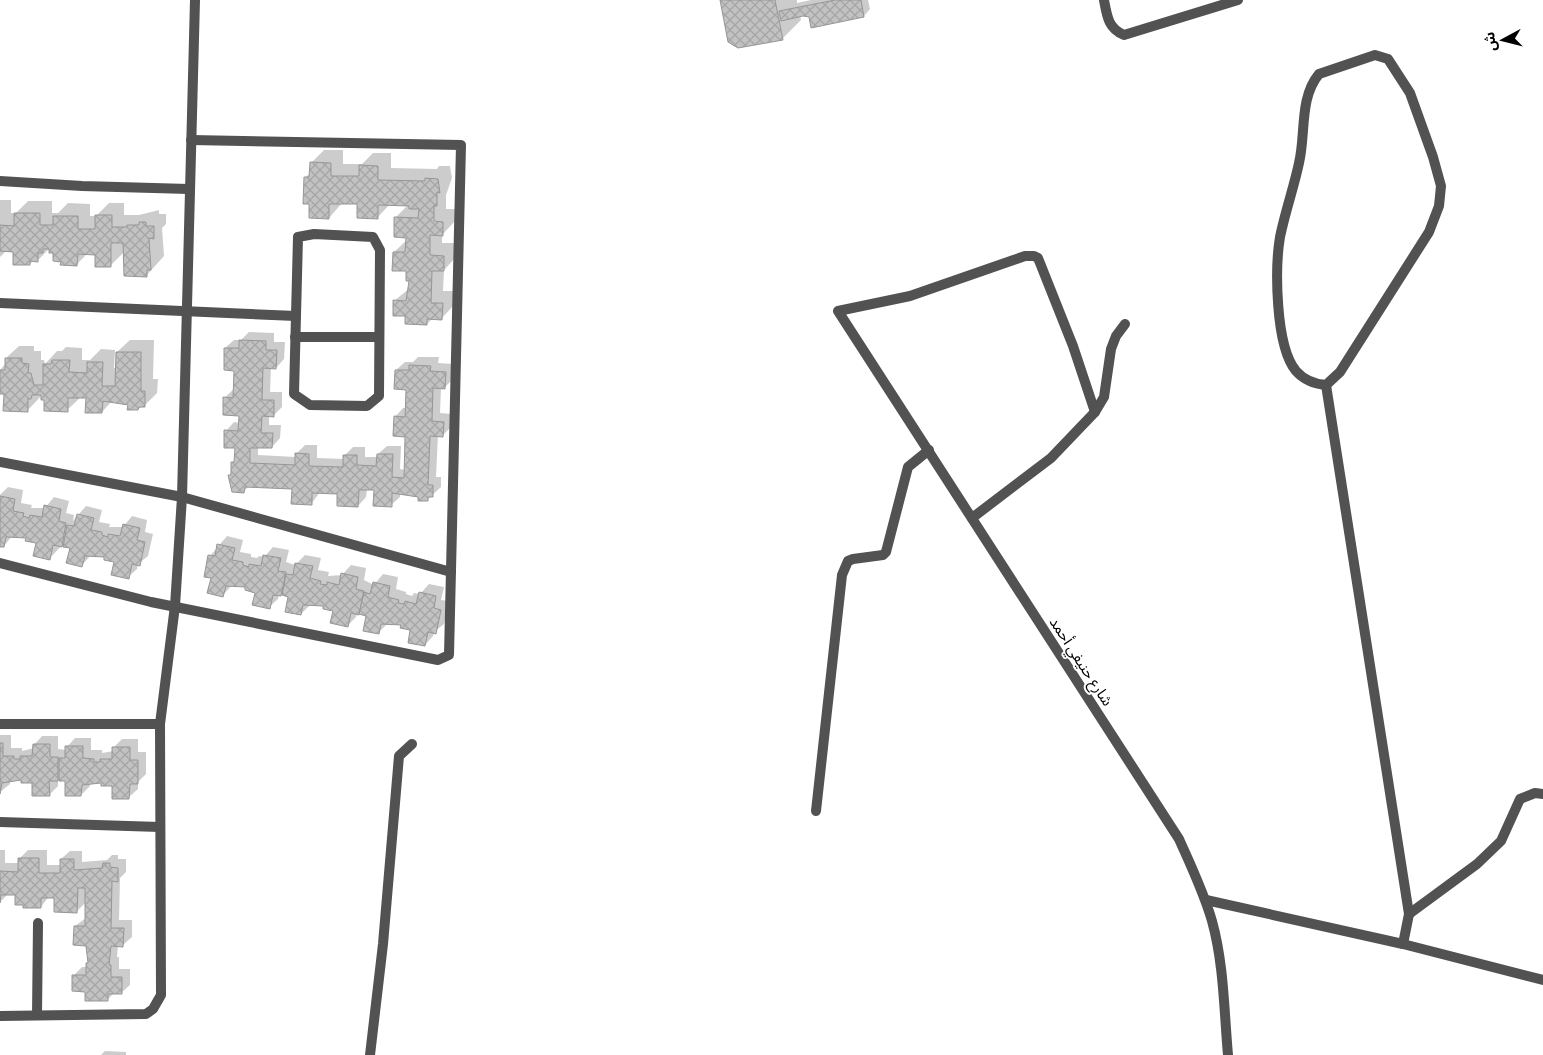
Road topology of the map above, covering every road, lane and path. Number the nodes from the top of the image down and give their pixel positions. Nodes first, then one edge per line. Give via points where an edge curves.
1 (196, 0) edge
2 (1104, 0) edge
3 (1238, 0) edge
4 (191, 140) junction
5 (0, 181) edge
6 (189, 189) junction
7 (0, 303) edge
8 (187, 312) junction
9 (296, 316) junction
10 (1126, 324) dead end
11 (295, 337) junction
12 (379, 337) junction
13 (1326, 385) junction
14 (1095, 412) junction
15 (929, 450) junction
16 (0, 462) edge
17 (182, 497) junction
18 (972, 518) junction
19 (0, 563) edge
20 (451, 572) junction
21 (175, 606) junction
22 (0, 724) edge
23 (160, 724) junction
24 (412, 744) dead end
25 (1543, 794) edge
26 (816, 811) dead end
27 (0, 822) edge
28 (160, 827) junction
29 (1206, 900) junction
30 (1409, 914) junction
31 (38, 923) dead end
32 (1403, 944) junction
33 (1543, 980) edge
34 (0, 1016) edge
35 (37, 1016) junction
36 (370, 1055) edge
37 (1228, 1055) edge

1 - 4 street
2 - 3 street via 1114,30 1124,35
4 - 6 street
4 - 20 street via 461,145
5 - 6 street
6 - 8 street
7 - 8 street
8 - 9 street
8 - 17 street
9 - 11 street
9 - 12 street via 298,237 314,234 372,236 380,250
10 - 14 street via 1111,349 1104,397
11 - 12 street
11 - 12 street via 294,394 310,405 367,406 378,396
13 - 13 street via 1314,384 1304,378 1288,357 1278,310 1280,237 1300,161 1306,104 1314,80 1319,74 1375,55 1388,59 1410,93 1441,186 1439,206 1429,232 1340,372
13 - 30 street
14 - 15 street, شارع حنيفي أحمد via 1038,258 1025,256 910,296 838,311
14 - 18 street via 1051,458
15 - 18 street, شارع حنيفي أحمد
15 - 26 street via 908,466 886,552 848,561 842,575
16 - 17 street
17 - 20 street
17 - 21 street
18 - 29 street, شارع حنيفي أحمد via 1179,839
19 - 21 street
20 - 21 street via 449,655 438,660
21 - 23 street
22 - 23 street
23 - 28 street
24 - 36 street via 399,756
25 - 30 street via 1535,793 1520,799 1502,841 1477,864
27 - 28 street
28 - 35 street via 159,1003 146,1014
29 - 32 street
29 - 37 street, شارع حنيفي أحمد via 1222,979
30 - 32 street
31 - 35 street
32 - 33 street
34 - 35 street

